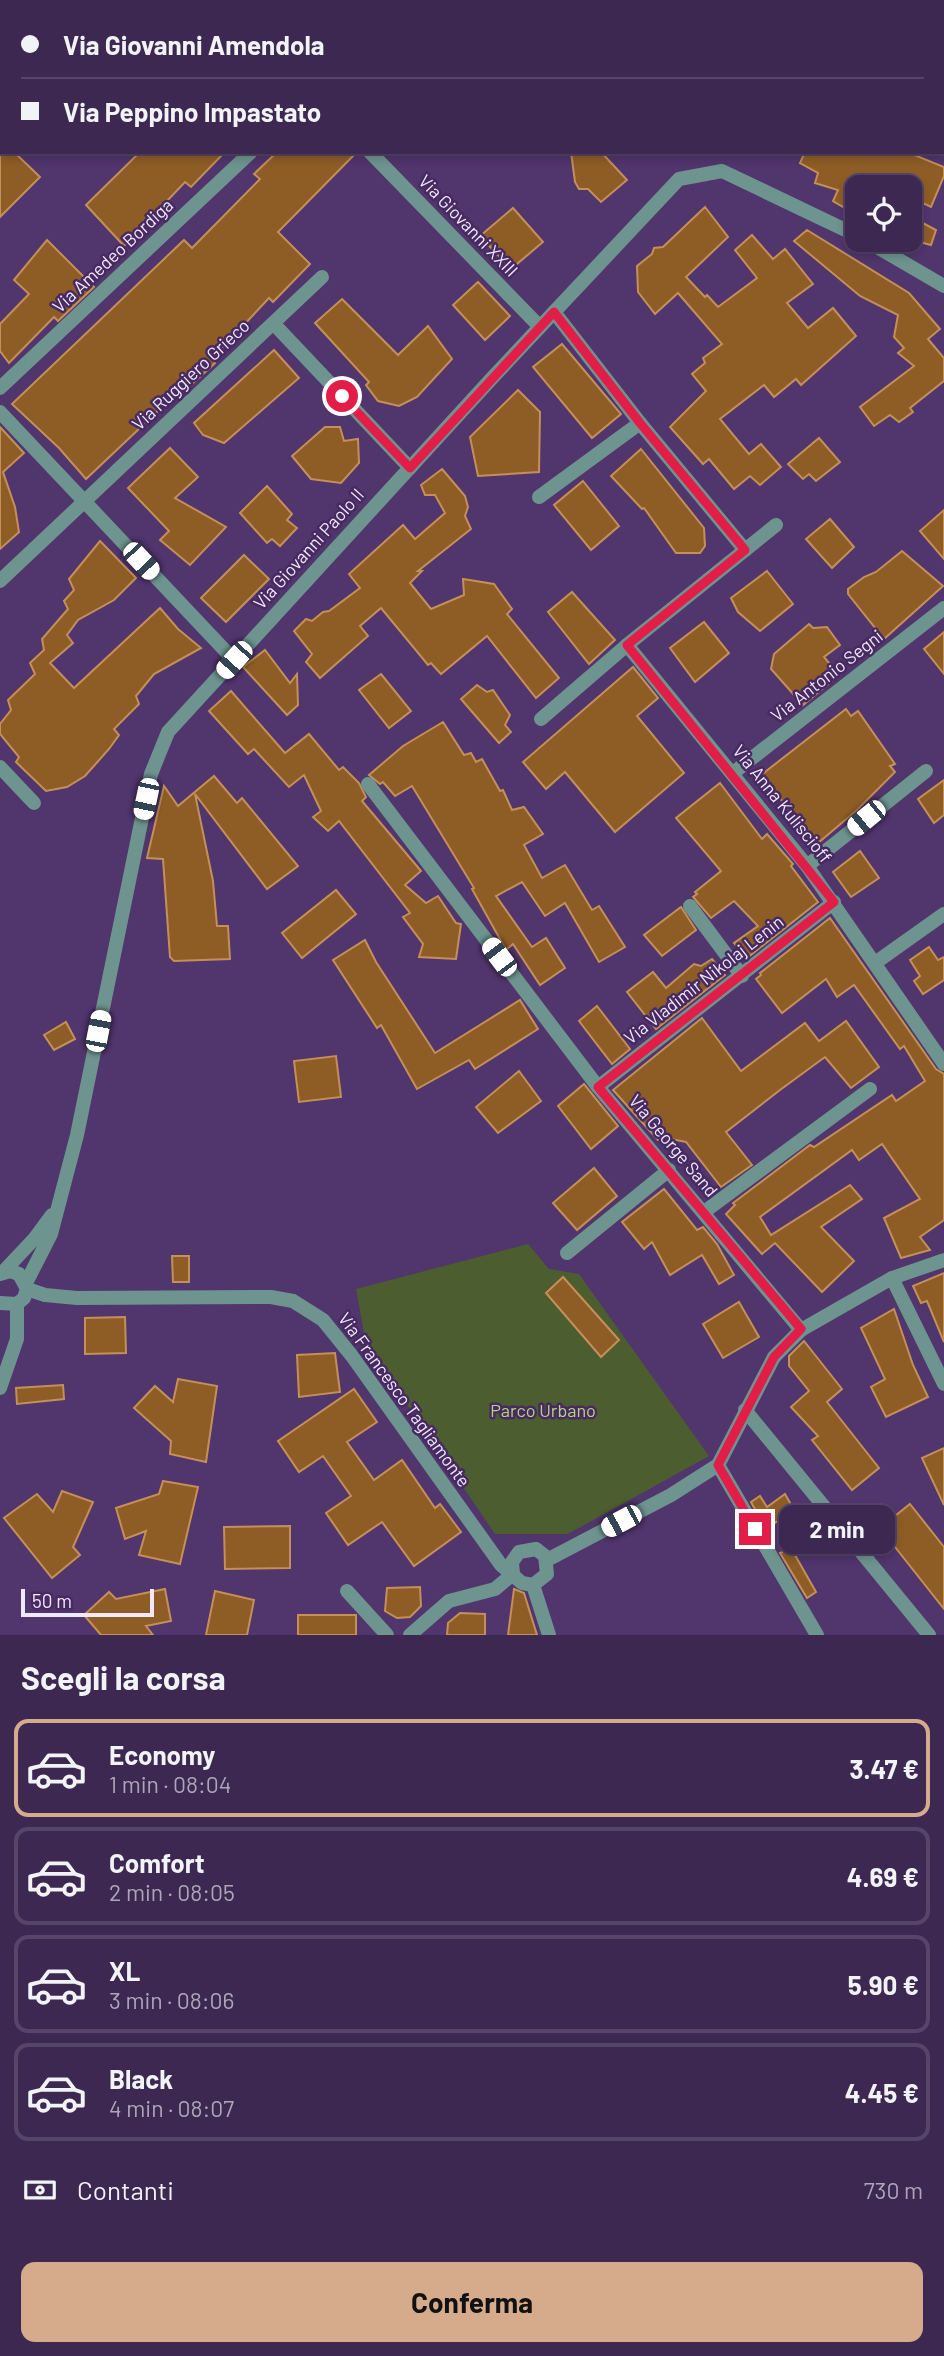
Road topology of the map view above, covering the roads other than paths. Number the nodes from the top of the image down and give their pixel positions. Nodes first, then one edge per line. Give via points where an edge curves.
1 (249, 154) edge
2 (372, 154) edge
3 (845, 230) edge
4 (886, 252) edge
5 (322, 277) dead end
6 (944, 286) edge
7 (554, 312) junction
8 (274, 324) junction
9 (540, 327) junction
10 (0, 388) edge
11 (0, 412) edge
12 (640, 423) junction
13 (410, 468) junction
14 (539, 497) dead end
15 (85, 501) junction
16 (776, 525) dead end
17 (745, 550) junction
18 (0, 581) edge
19 (944, 608) edge
20 (627, 645) junction
21 (234, 660) junction
22 (541, 719) dead end
23 (0, 768) edge
24 (926, 771) dead end
25 (733, 773) junction
26 (368, 785) dead end
27 (34, 803) dead end
28 (807, 866) junction
29 (834, 902) junction
30 (690, 906) dead end
31 (944, 914) edge
32 (875, 963) junction
33 (742, 976) junction
34 (944, 1065) edge
35 (598, 1087) junction
36 (870, 1089) dead end
37 (668, 1170) junction
38 (59, 1205) junction
39 (704, 1212) junction
40 (567, 1252) dead end
41 (944, 1259) edge
42 (1, 1273) edge
43 (892, 1278) junction
44 (26, 1286) junction
45 (6, 1306) edge
46 (801, 1329) junction
47 (944, 1384) edge
48 (0, 1388) edge
49 (745, 1410) junction
50 (718, 1465) junction
51 (547, 1560) junction
52 (513, 1574) junction
53 (533, 1585) junction
54 (346, 1591) dead end
55 (387, 1635) edge
56 (410, 1635) edge
57 (549, 1635) edge
58 (817, 1635) edge
59 (929, 1635) edge

1 - 10 street, Via Amedeo Bordiga
2 - 9 street, Via Giovanni XXIII
3 - 7 street, Via Giovanni Paolo II via 722,171 679,179
4 - 6 street
5 - 8 street, Via Ruggiero Grieco
7 - 9 street, Via Giovanni Paolo II
7 - 12 street
8 - 13 street
8 - 15 street, Via Ruggiero Grieco
9 - 13 street, Via Giovanni Paolo II
11 - 15 street
12 - 14 street
12 - 17 street
13 - 21 street, Via Giovanni Paolo II
15 - 18 street, Via Ruggiero Grieco
15 - 21 street
16 - 17 street
17 - 20 street
19 - 25 street, Via Antonio Segni
20 - 22 street
20 - 25 street, Via Anna Kuliscioff
21 - 38 street, Via Giovanni Paolo II via 168,732 151,774
23 - 27 street
24 - 28 street
25 - 28 street, Via Anna Kuliscioff
26 - 35 street, Via George Sand
28 - 29 street, Via Anna Kuliscioff
29 - 32 street, Via Anna Kuliscioff
29 - 33 street, Via Vladimir Nikolaj Lenin
30 - 33 street
31 - 32 street
32 - 34 street, Via Anna Kuliscioff
33 - 35 street, Via Vladimir Nikolaj Lenin
35 - 37 street, Via George Sand
36 - 39 street
37 - 39 street, Via George Sand
37 - 40 street
38 - 42 street, Via Giovanni Paolo II
38 - 44 street, Via Giovanni Paolo II via 51,1234
39 - 46 street, Via George Sand
41 - 43 street
42 - 44 street, Via Francesco Tagliamonte via 19,1274
43 - 46 street
43 - 47 street
44 - 45 street, Via Giovanni Paolo II via 24,1298
44 - 52 street, Via Francesco Tagliamonte via 45,1296 76,1298 271,1297 314,1312 352,1356 491,1555
45 - 48 street via 17,1339
46 - 49 street via 774,1357
49 - 50 street
49 - 59 street
50 - 51 street
50 - 58 street
51 - 52 street via 536,1549 524,1549 512,1562
51 - 53 street via 547,1574
52 - 53 street via 522,1583
52 - 56 street via 495,1589 449,1601
53 - 57 street
54 - 55 street

